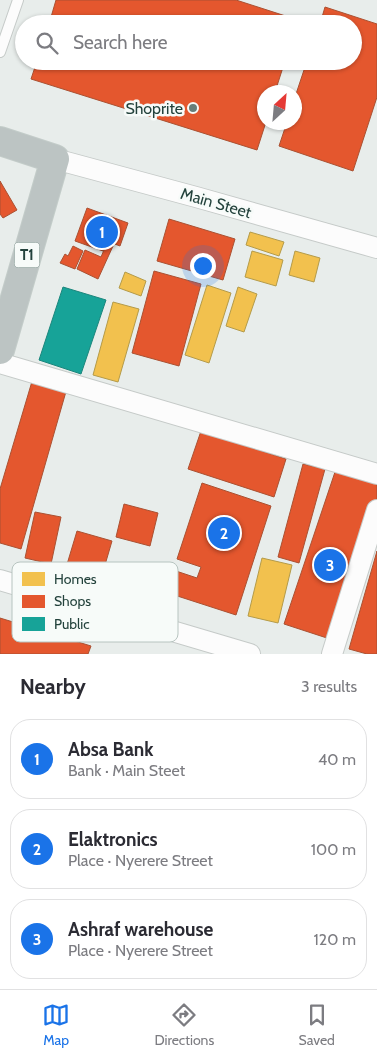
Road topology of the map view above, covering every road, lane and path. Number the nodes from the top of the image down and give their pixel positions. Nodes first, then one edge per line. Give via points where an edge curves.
1 (18, 0) edge
2 (0, 52) edge
3 (0, 141) edge
4 (55, 159) junction
5 (377, 248) edge
6 (0, 350) edge
7 (0, 363) edge
8 (377, 474) edge
9 (377, 510) edge
10 (0, 580) edge
11 (12, 584) edge
12 (178, 633) edge
13 (250, 654) edge
14 (332, 654) edge

1 - 2 lane
3 - 4 highway
4 - 5 street, Main Steet
4 - 6 highway, T1
7 - 8 street
9 - 14 street
10 - 11 street
12 - 13 street

